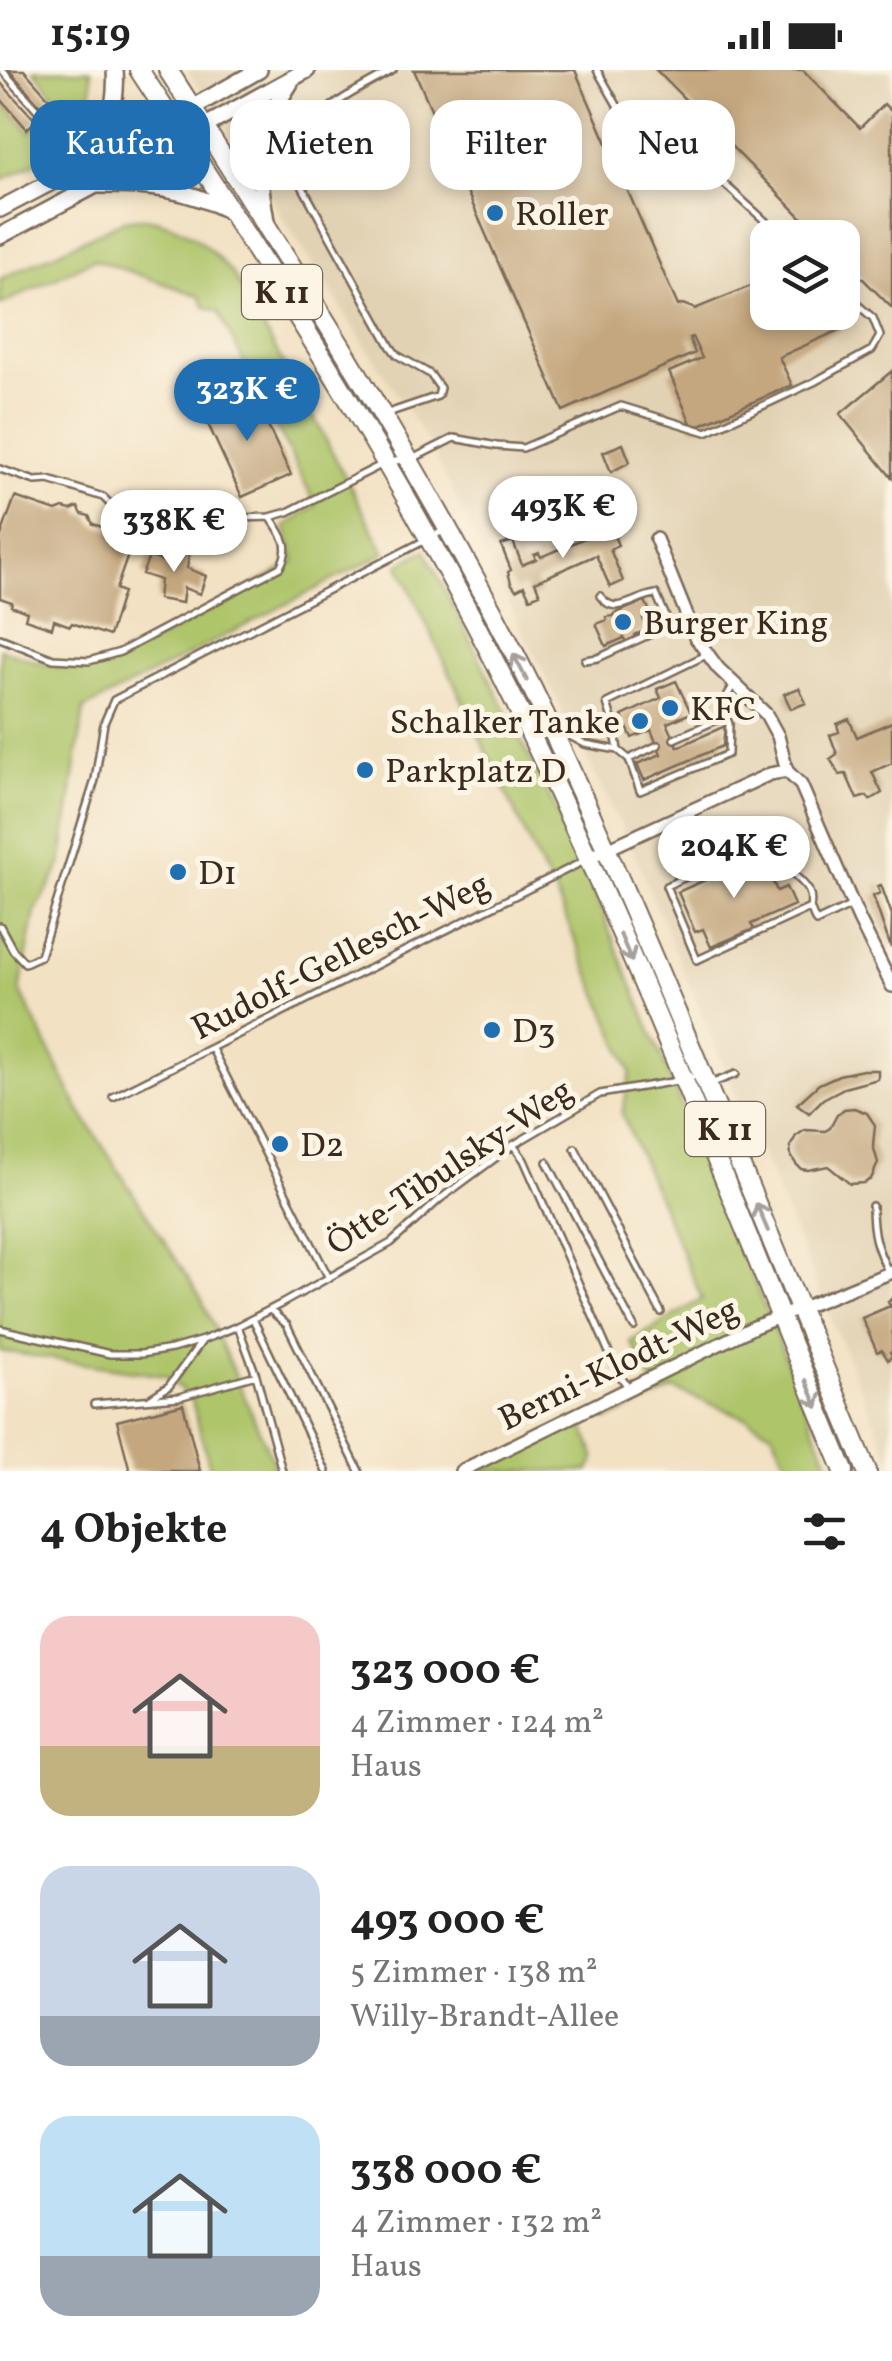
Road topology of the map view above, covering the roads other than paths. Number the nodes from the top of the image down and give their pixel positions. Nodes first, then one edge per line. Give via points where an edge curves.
1 (2, 70) edge
2 (116, 70) edge
3 (140, 70) edge
4 (168, 70) edge
5 (259, 70) edge
6 (307, 70) edge
7 (393, 70) edge
8 (597, 70) edge
9 (292, 79) junction
10 (115, 100) edge
11 (160, 100) edge
12 (188, 100) edge
13 (207, 100) edge
14 (30, 102) edge
15 (210, 124) edge
16 (210, 136) edge
17 (210, 179) edge
18 (35, 190) edge
19 (87, 190) edge
20 (172, 190) edge
21 (0, 209) edge
22 (230, 211) junction
23 (764, 220) edge
24 (266, 225) junction
25 (0, 236) edge
26 (860, 306) edge
27 (382, 415) junction
28 (410, 460) junction
29 (387, 462) junction
30 (0, 468) edge
31 (270, 517) junction
32 (447, 528) junction
33 (429, 537) junction
34 (656, 539) dead end
35 (600, 596) dead end
36 (0, 638) edge
37 (706, 655) junction
38 (584, 660) dead end
39 (734, 685) junction
40 (726, 716) junction
41 (555, 738) junction
42 (674, 738) dead end
43 (658, 745) dead end
44 (618, 750) junction
45 (629, 759) junction
46 (787, 771) junction
47 (688, 810) junction
48 (608, 850) junction
49 (588, 858) junction
50 (712, 865) junction
51 (853, 905) junction
52 (810, 908) junction
53 (0, 926) edge
54 (892, 986) edge
55 (211, 1048) junction
56 (736, 1074) dead end
57 (683, 1080) junction
58 (704, 1080) junction
59 (113, 1097) dead end
60 (513, 1145) junction
61 (575, 1148) dead end
62 (546, 1162) dead end
63 (872, 1206) dead end
64 (891, 1272) edge
65 (329, 1278) junction
66 (800, 1307) junction
67 (270, 1310) junction
68 (660, 1312) dead end
69 (780, 1316) junction
70 (252, 1318) junction
71 (238, 1326) junction
72 (634, 1327) dead end
73 (0, 1328) edge
74 (203, 1340) junction
75 (256, 1374) junction
76 (628, 1387) junction
77 (147, 1401) junction
78 (94, 1404) dead end
79 (282, 1471) edge
80 (326, 1471) edge
81 (358, 1471) edge
82 (461, 1471) edge
83 (844, 1471) edge
84 (867, 1471) edge

1 - 14 lane
2 - 10 main road
3 - 11 main road, K 11
4 - 12 main road, K 11
5 - 13 main road
6 - 9 main road
7 - 27 lane via 328,109 298,152 302,186 390,346 440,388 438,396
8 - 23 lane via 621,112 658,124
9 - 15 main road
9 - 24 main road via 260,144
16 - 24 main road, K 11
17 - 22 main road, K 11
18 - 21 main road
19 - 25 main road
20 - 22 main road
22 - 29 main road, K 11
24 - 27 main road, K 11
26 - 28 lane via 880,336 872,350 706,432 621,406 523,448 454,438
27 - 28 main road, K 11
28 - 29 lane
28 - 32 main road, K 11
29 - 31 lane
29 - 33 main road, K 11
30 - 31 lane via 103,497 112,507 158,524
31 - 36 lane via 284,536 280,567 120,652 89,662 53,659
32 - 33 lane
41 -> 32 main road, K 11
33 - 49 main road, K 11
33 - 53 lane via 114,700 40,956 25,964
34 - 37 street
35 - 38 lane via 618,608 656,594 668,621
37 - 39 street
37 - 44 lane via 607,703
39 - 40 lane
39 - 46 street via 766,714
40 - 42 lane
40 - 45 lane via 728,754 640,791
41 - 44 lane
41 - 48 main road, K 11
43 - 45 lane
44 - 45 lane
46 - 47 street
46 - 51 street via 800,786
47 - 48 street
47 - 50 lane
48 - 49 street
48 - 58 main road, K 11
49 - 55 lane, Rudolf-Gellesch-Weg
49 -> 57 main road, K 11
50 - 52 lane via 776,841 788,869 804,882
50 - 52 lane via 666,886 697,960
51 - 52 lane via 816,922
51 - 54 street
55 - 59 lane, Rudolf-Gellesch-Weg
55 - 65 lane
56 - 58 lane, Ötte-Tibulsky-Weg
57 - 58 lane, Ötte-Tibulsky-Weg
57 - 60 lane, Ötte-Tibulsky-Weg via 600,1094
57 - 69 main road, K 11
66 -> 58 main road, K 11
60 - 65 lane, Ötte-Tibulsky-Weg via 391,1243
60 - 76 lane
61 - 68 lane
62 - 72 lane
63 - 64 lane via 875,1245
64 - 66 street, Berni-Klodt-Weg
65 - 67 lane, Ötte-Tibulsky-Weg
66 - 69 street, Berni-Klodt-Weg
66 - 84 main road, K 11
67 - 70 lane, Ötte-Tibulsky-Weg
67 - 81 lane via 287,1325
69 - 76 street, Berni-Klodt-Weg
69 -> 83 main road, K 11
70 - 71 lane, Ötte-Tibulsky-Weg
70 - 80 lane
71 - 74 lane, Ötte-Tibulsky-Weg
71 - 75 lane
73 - 74 lane, Ötte-Tibulsky-Weg via 110,1354
74 - 77 lane via 168,1386
75 - 77 lane
75 - 79 lane
76 - 82 street, Berni-Klodt-Weg
77 - 78 lane

